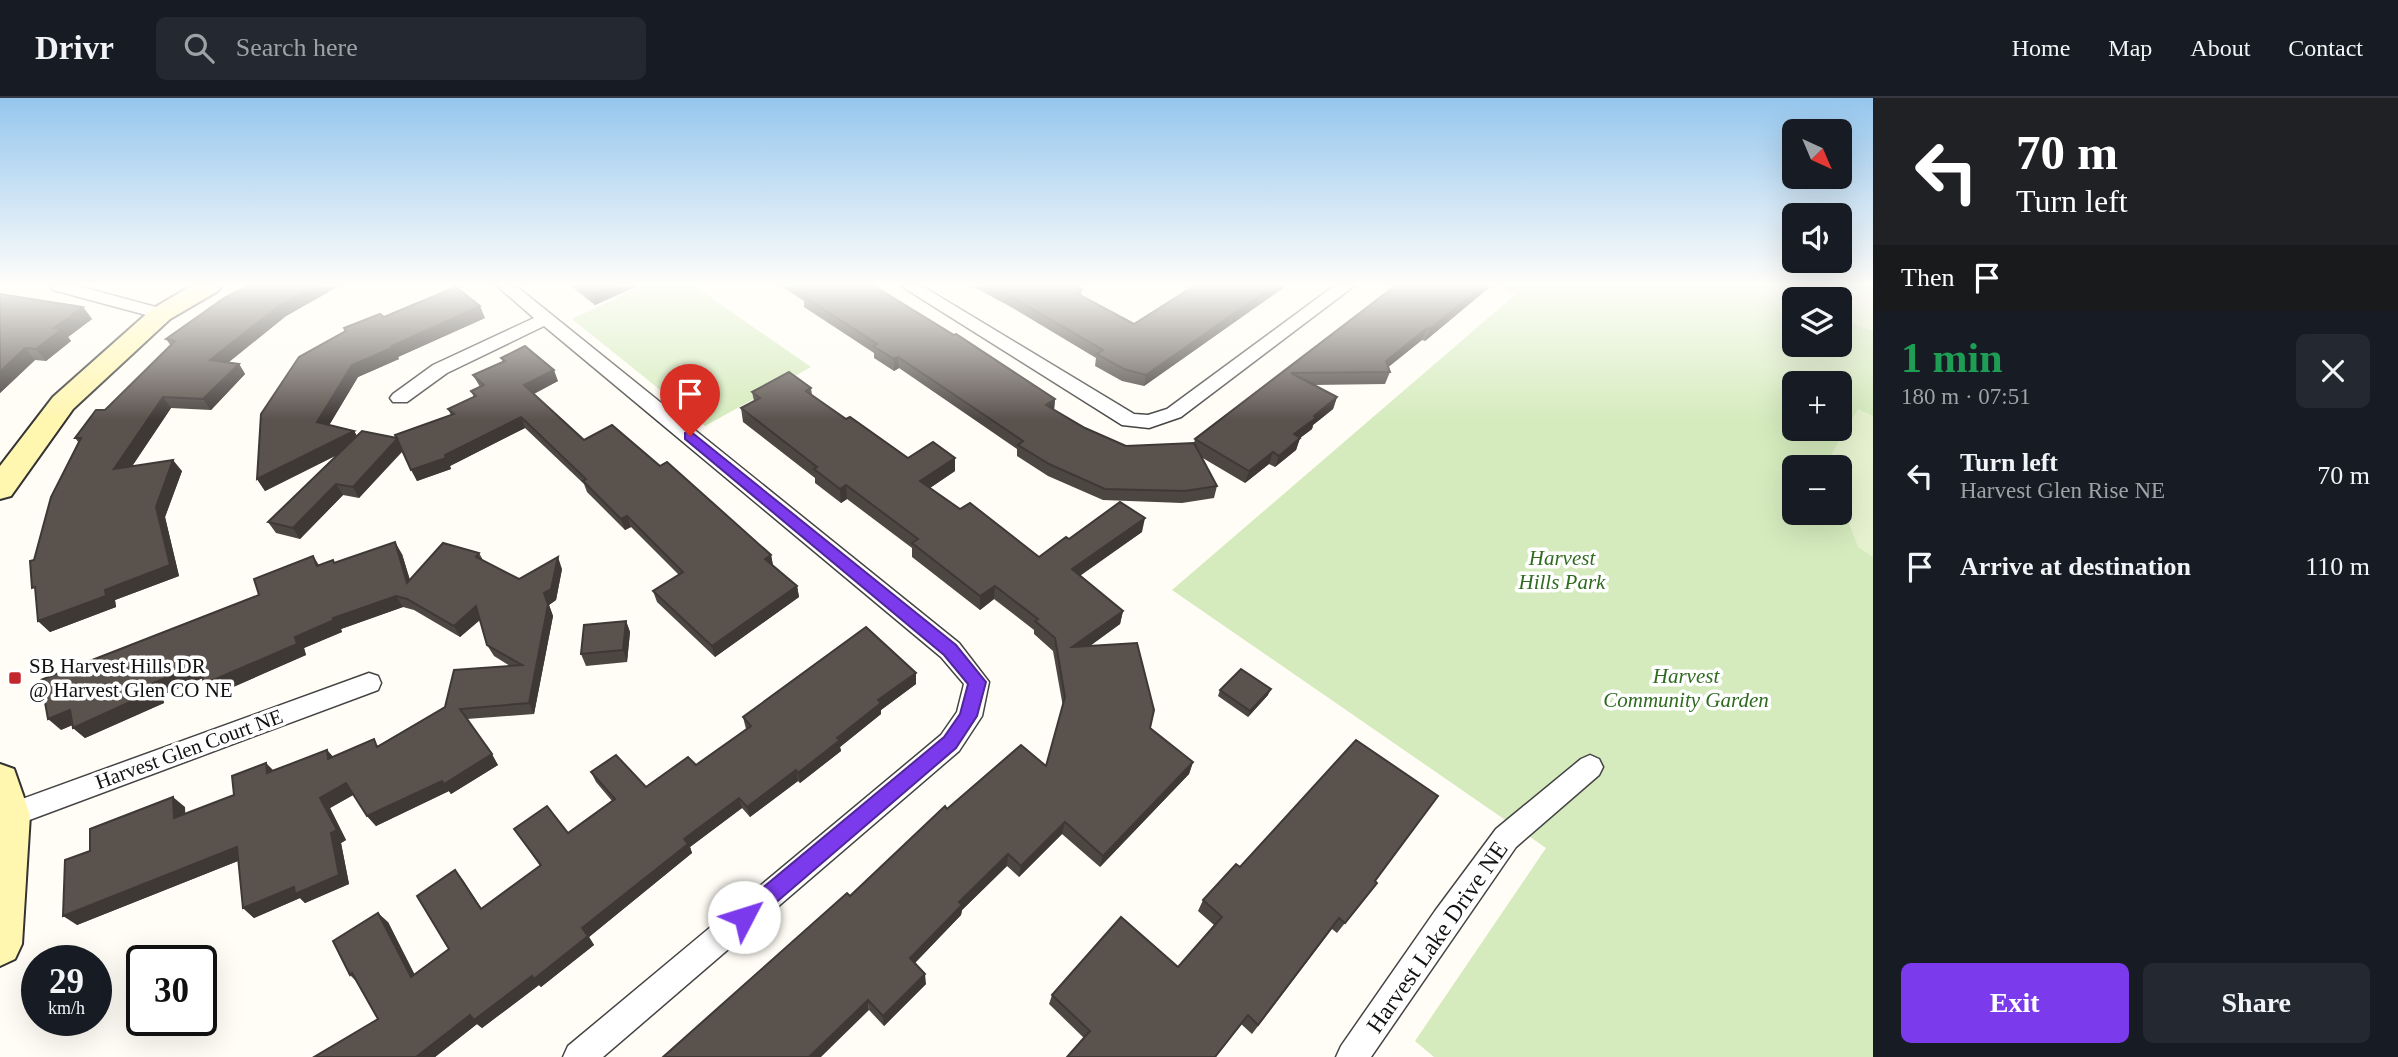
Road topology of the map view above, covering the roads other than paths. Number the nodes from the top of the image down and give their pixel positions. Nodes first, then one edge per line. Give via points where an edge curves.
1 (143, 331) edge
2 (520, 331) edge
3 (559, 331) edge
4 (983, 331) edge
5 (1285, 331) edge
6 (400, 398) dead end
7 (0, 488) edge
8 (369, 683) dead end
9 (1590, 767) dead end
10 (3, 805) edge
11 (0, 944) edge
12 (579, 1057) edge
13 (1352, 1057) edge

1 - 7 street via 63,403
2 - 6 street via 440,369
3 - 12 street via 950,650 977,682 968,716 950,743
4 - 5 street via 1129,420 1149,422 1174,413
8 - 10 street, Harvest Glen Court NE
9 - 13 street, Harvest Lake Drive NE via 1506,838
10 - 11 street

